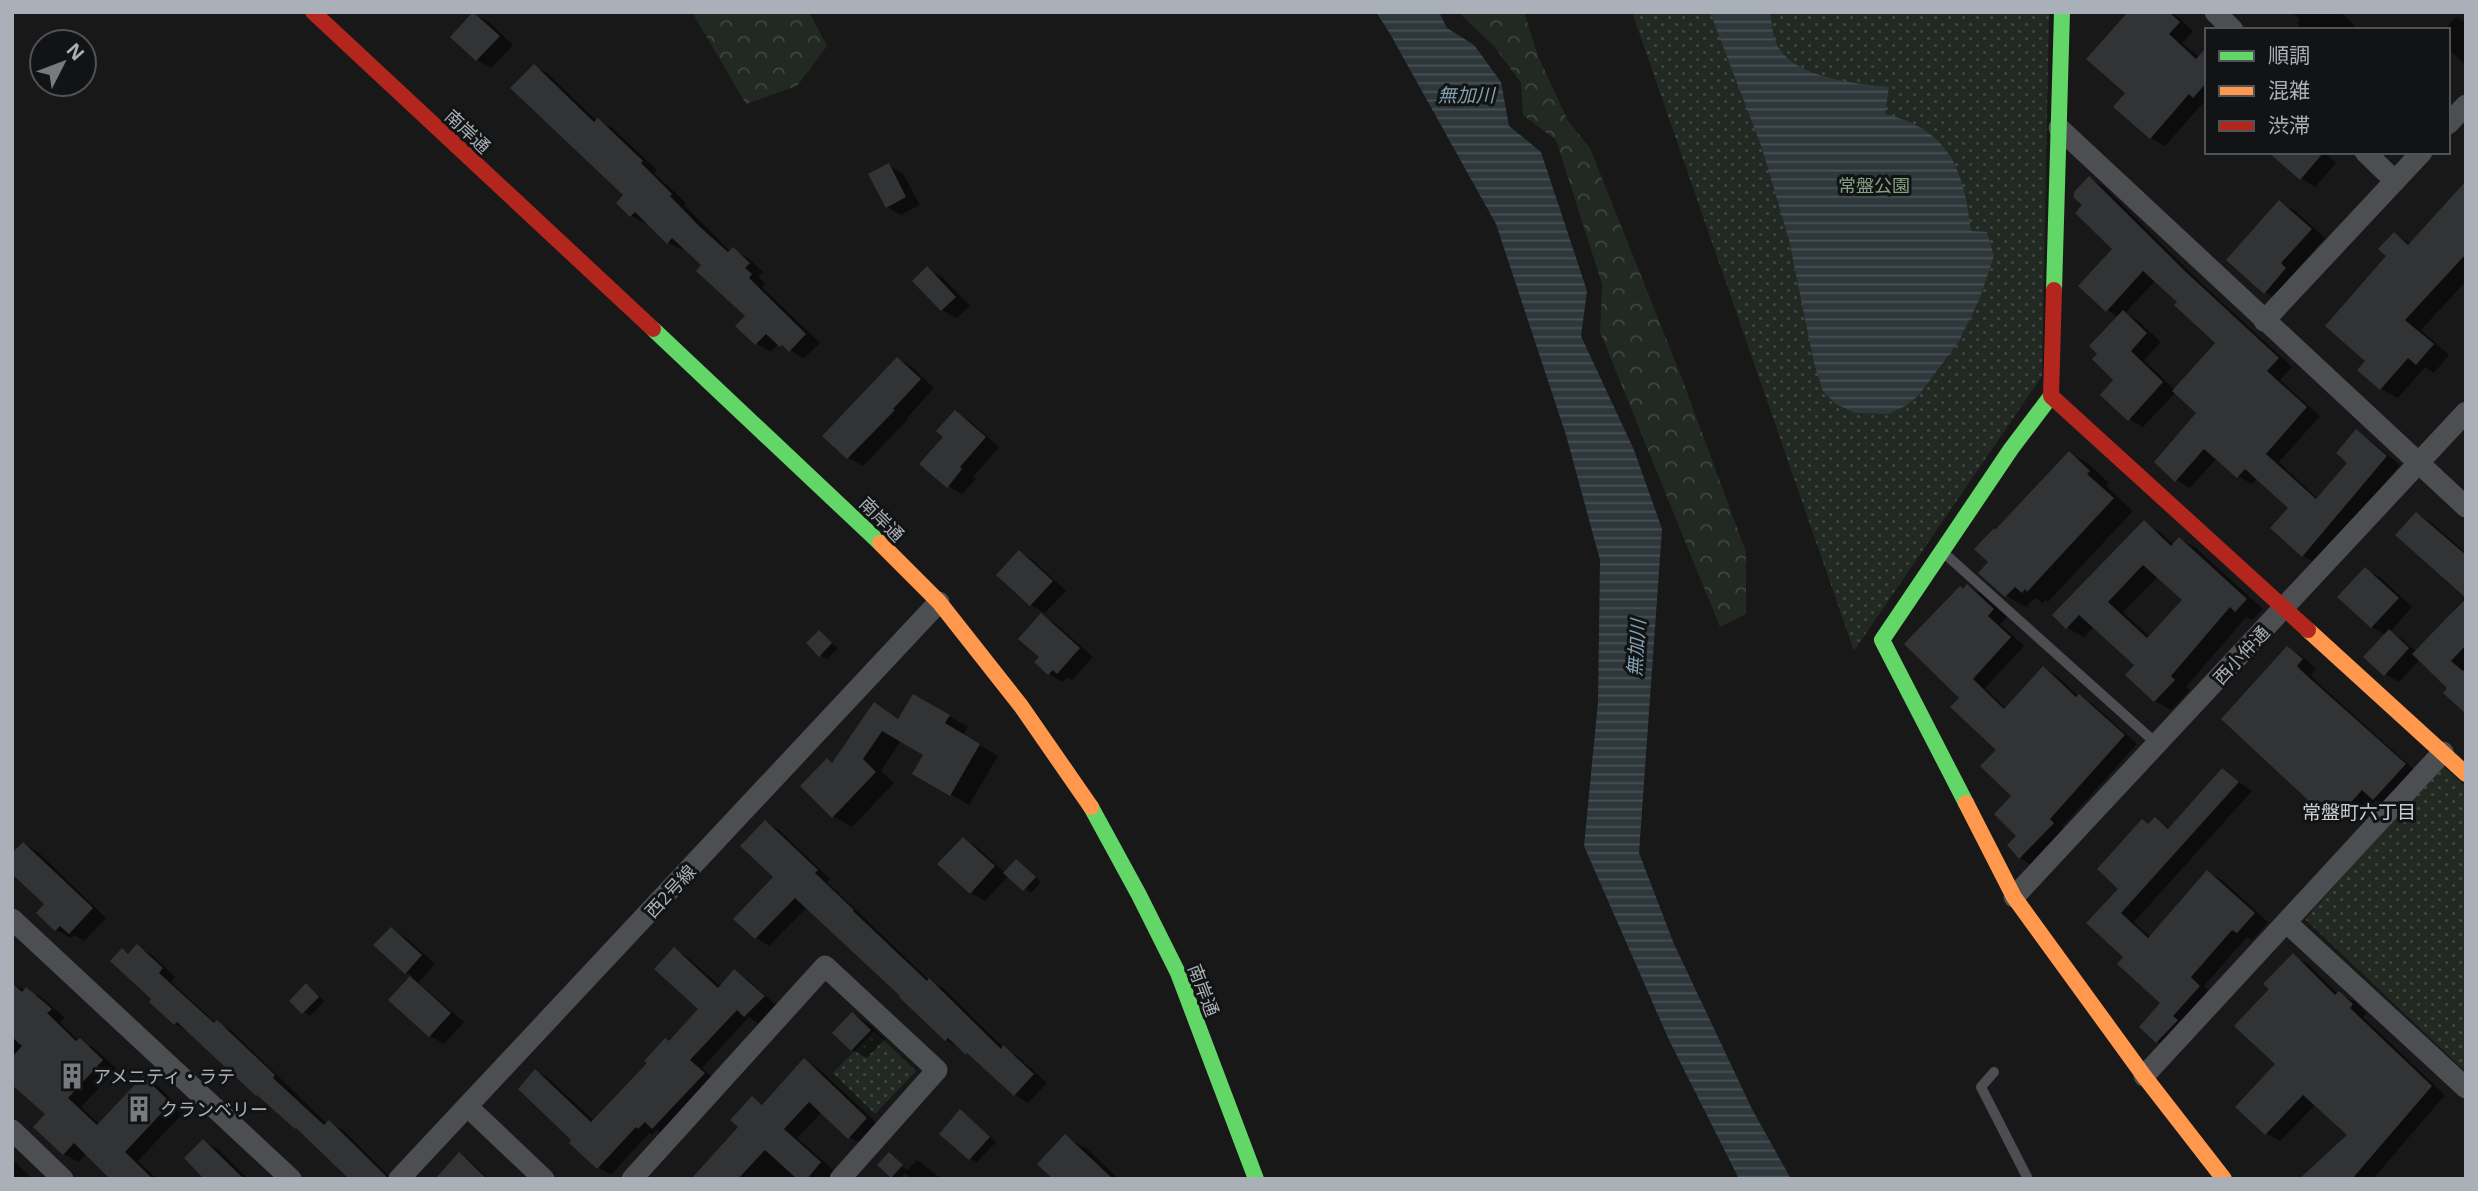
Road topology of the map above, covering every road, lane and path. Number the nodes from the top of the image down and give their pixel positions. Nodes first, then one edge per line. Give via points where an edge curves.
1 (313, 12) edge
2 (2062, 12) edge
3 (2215, 12) edge
4 (2231, 28) edge
5 (2466, 104) edge
6 (2450, 122) edge
7 (2059, 128) junction
8 (2367, 154) edge
9 (2420, 154) edge
10 (2395, 181) junction
11 (2264, 321) junction
12 (2051, 396) junction
13 (2466, 412) edge
14 (2417, 463) junction
15 (2466, 507) edge
16 (1942, 551) junction
17 (939, 602) junction
18 (2286, 607) junction
19 (2157, 744) junction
20 (2443, 752) junction
21 (2466, 774) edge
22 (2014, 897) junction
23 (12, 919) edge
24 (2287, 923) junction
25 (1994, 1072) dead end
26 (2144, 1076) junction
27 (2466, 1088) edge
28 (468, 1107) junction
29 (12, 1130) edge
30 (63, 1179) edge
31 (291, 1179) edge
32 (399, 1179) edge
33 (544, 1179) edge
34 (632, 1179) edge
35 (840, 1179) edge
36 (1256, 1179) edge
37 (2028, 1179) edge
38 (2224, 1179) edge

1 - 17 street, 南岸通
2 - 7 street
3 - 4 street
5 - 6 street
7 - 11 street
7 - 12 street
8 - 10 street
9 - 10 street
10 - 11 street
11 - 14 street
12 - 16 street
12 - 18 street
13 - 14 street, 西小仲通
14 - 15 street
14 - 18 street, 西小仲通
16 - 19 lane
16 - 22 street via 1882,640
17 - 28 street, 西2号線
17 - 36 street, 南岸通 via 1021,706 1090,806 1139,894 1178,973
18 - 19 street, 西小仲通
18 - 20 street
19 - 22 street, 西小仲通
20 - 21 street
20 - 24 street
22 - 26 street
23 - 31 street
24 - 26 street
24 - 27 street
25 - 37 lane via 1981,1087
26 - 38 street
28 - 32 street, 西2号線
28 - 33 street
29 - 30 street
34 - 35 street via 825,966 937,1070

